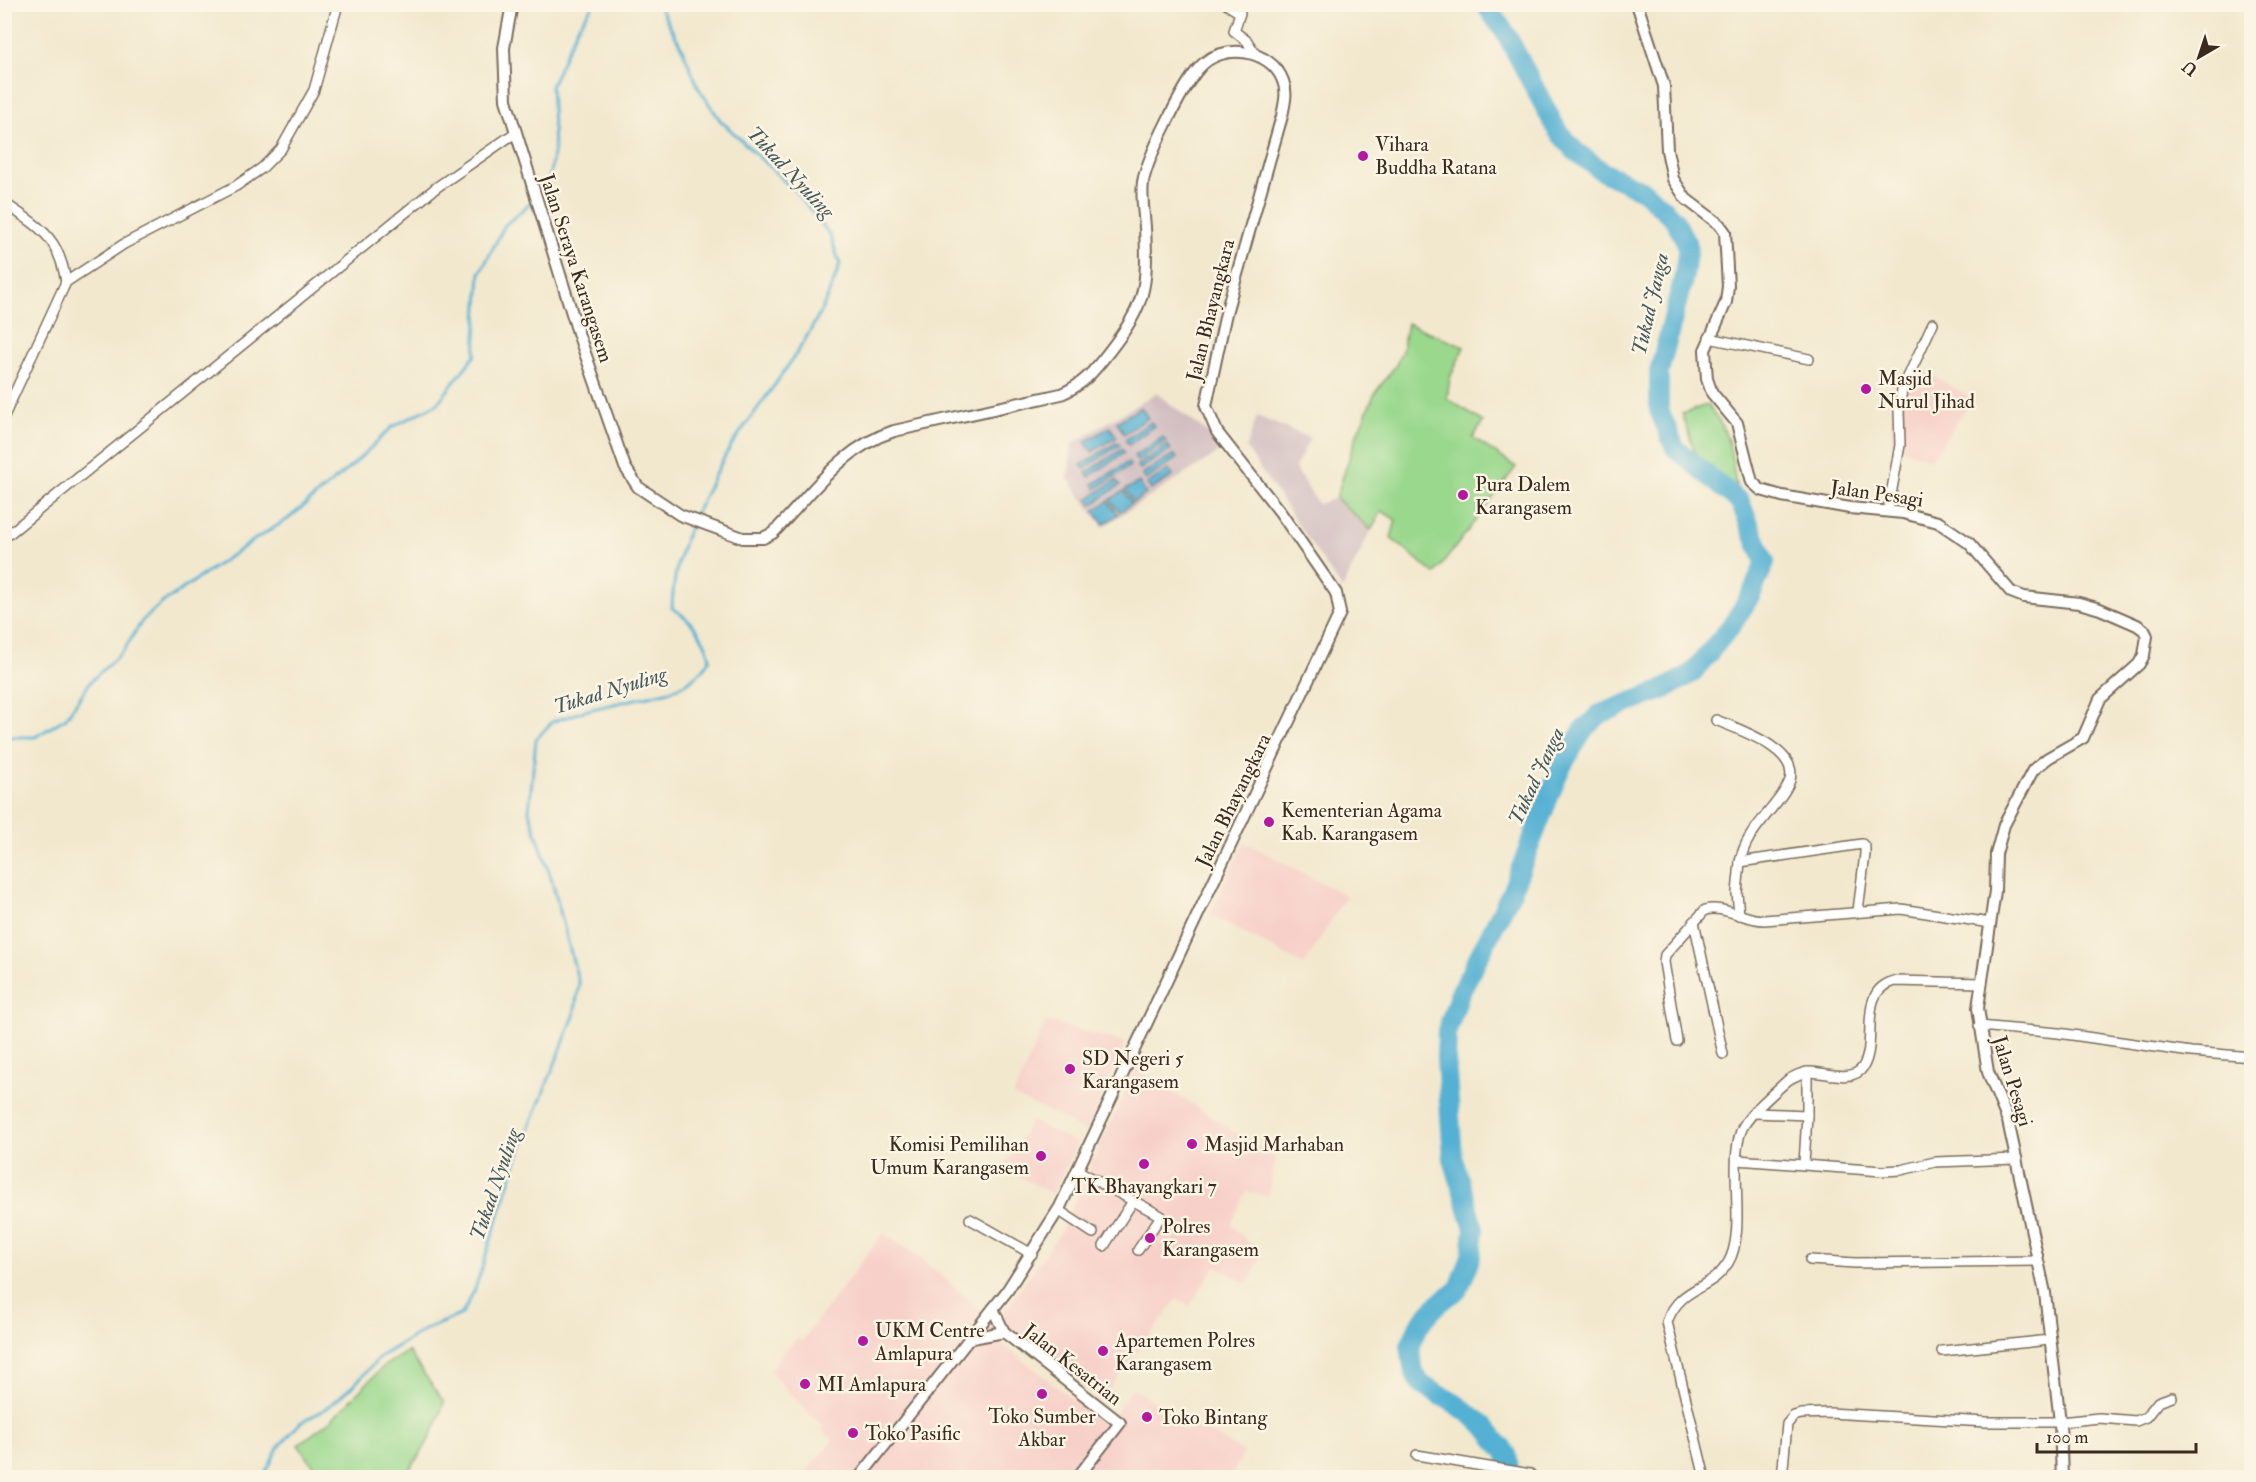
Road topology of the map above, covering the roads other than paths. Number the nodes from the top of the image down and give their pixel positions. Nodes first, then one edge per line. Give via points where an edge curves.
1 (338, 4) edge
2 (512, 4) edge
3 (1226, 4) edge
4 (1637, 4) edge
5 (1256, 55) junction
6 (515, 133) junction
7 (4, 203) edge
8 (66, 282) junction
9 (1933, 322) dead end
10 (1709, 338) junction
11 (1809, 359) dead end
12 (4, 416) edge
13 (1888, 511) junction
14 (4, 538) edge
15 (1716, 720) dead end
16 (1740, 862) junction
17 (1858, 911) junction
18 (1739, 915) junction
19 (1694, 922) junction
20 (1990, 923) junction
21 (1982, 984) junction
22 (1978, 1026) junction
23 (1677, 1041) dead end
24 (1723, 1054) dead end
25 (2252, 1057) edge
26 (1808, 1072) junction
27 (1755, 1113) junction
28 (1807, 1115) junction
29 (1737, 1160) junction
30 (2017, 1160) junction
31 (1804, 1164) junction
32 (1077, 1170) junction
33 (1132, 1201) junction
34 (1058, 1210) junction
35 (970, 1219) dead end
36 (1093, 1233) dead end
37 (1104, 1246) dead end
38 (1138, 1250) dead end
39 (1032, 1254) junction
40 (1810, 1260) dead end
41 (2038, 1262) junction
42 (993, 1309) junction
43 (1004, 1332) junction
44 (971, 1338) junction
45 (2050, 1340) junction
46 (1942, 1351) dead end
47 (2172, 1397) dead end
48 (2060, 1422) junction
49 (1417, 1455) dead end
50 (859, 1478) edge
51 (1077, 1478) edge
52 (1534, 1478) edge
53 (1705, 1478) edge
54 (1782, 1478) edge
55 (2062, 1478) edge

1 - 8 street via 314,90 281,149 237,186 124,244
2 - 6 street, Jalan Seraya Karangasem via 503,73
3 - 5 street via 1240,13 1234,31
4 - 10 street, Jalan Pesagi via 1664,86 1667,150 1673,179 1686,199 1725,232 1726,302
5 - 6 street, Jalan Seraya Karangasem via 1228,53 1209,59 1185,89 1144,180 1147,278 1140,305 1124,334 1089,377 1061,394 910,427 868,441 830,472 773,533 757,539 736,537 680,515 638,487 625,466
5 - 32 street, Jalan Bhayangkara via 1280,74 1286,98 1226,313 1206,406 1211,423 1324,574 1341,609
6 - 14 street via 437,187
7 - 8 street via 52,241 62,260
8 - 12 street
9 - 13 street via 1902,390 1900,445
10 - 11 street
10 - 13 street, Jalan Pesagi via 1705,350 1707,383 1737,423 1747,470 1755,486 1815,502
13 - 20 street, Jalan Pesagi via 1938,522 1953,530 2010,592 2100,609 2137,625 2147,636 2139,664 2100,699 2083,738 2039,764 2019,793 1999,838
15 - 16 street via 1767,744 1788,762 1791,770 1787,787 1748,838
16 - 17 street via 1862,844 1865,854
16 - 18 street
17 - 18 street via 1764,920
17 - 20 street via 1901,909
18 - 19 street via 1710,909
19 - 23 street via 1665,955
19 - 24 street
20 - 21 street, Jalan Pesagi
21 - 22 street, Jalan Pesagi
21 - 26 street via 1886,983 1871,1007 1866,1061 1860,1071 1849,1076
22 - 25 street
22 - 30 street, Jalan Pesagi via 1988,1072 2008,1121
26 - 27 street via 1788,1080
26 - 28 street
27 - 28 street
27 - 29 street via 1741,1130
28 - 31 street
29 - 31 street
29 - 53 street via 1735,1238 1729,1262 1717,1275 1678,1301 1667,1322
30 - 31 street via 1943,1161 1882,1171
30 - 41 street, Jalan Pesagi
32 - 33 street
32 - 34 street, Jalan Bhayangkara
33 - 37 street
33 - 38 street via 1161,1216
34 - 36 street
34 - 39 street, Jalan Bhayangkara
35 - 39 street
39 - 42 street, Jalan Bhayangkara
40 - 41 street
41 - 45 street, Jalan Pesagi
42 - 43 street
42 - 44 street, Jalan Bhayangkara
43 - 44 street, Jalan Kesatrian
43 - 51 street, Jalan Kesatrian via 1120,1424
44 - 50 street, Jalan Bhayangkara
45 - 46 street
45 - 48 street, Jalan Pesagi
47 - 48 street via 2158,1402 2142,1420 2099,1418
48 - 54 street via 1801,1414 1787,1424
48 - 55 street, Jalan Pesagi
49 - 52 street via 1530,1474

